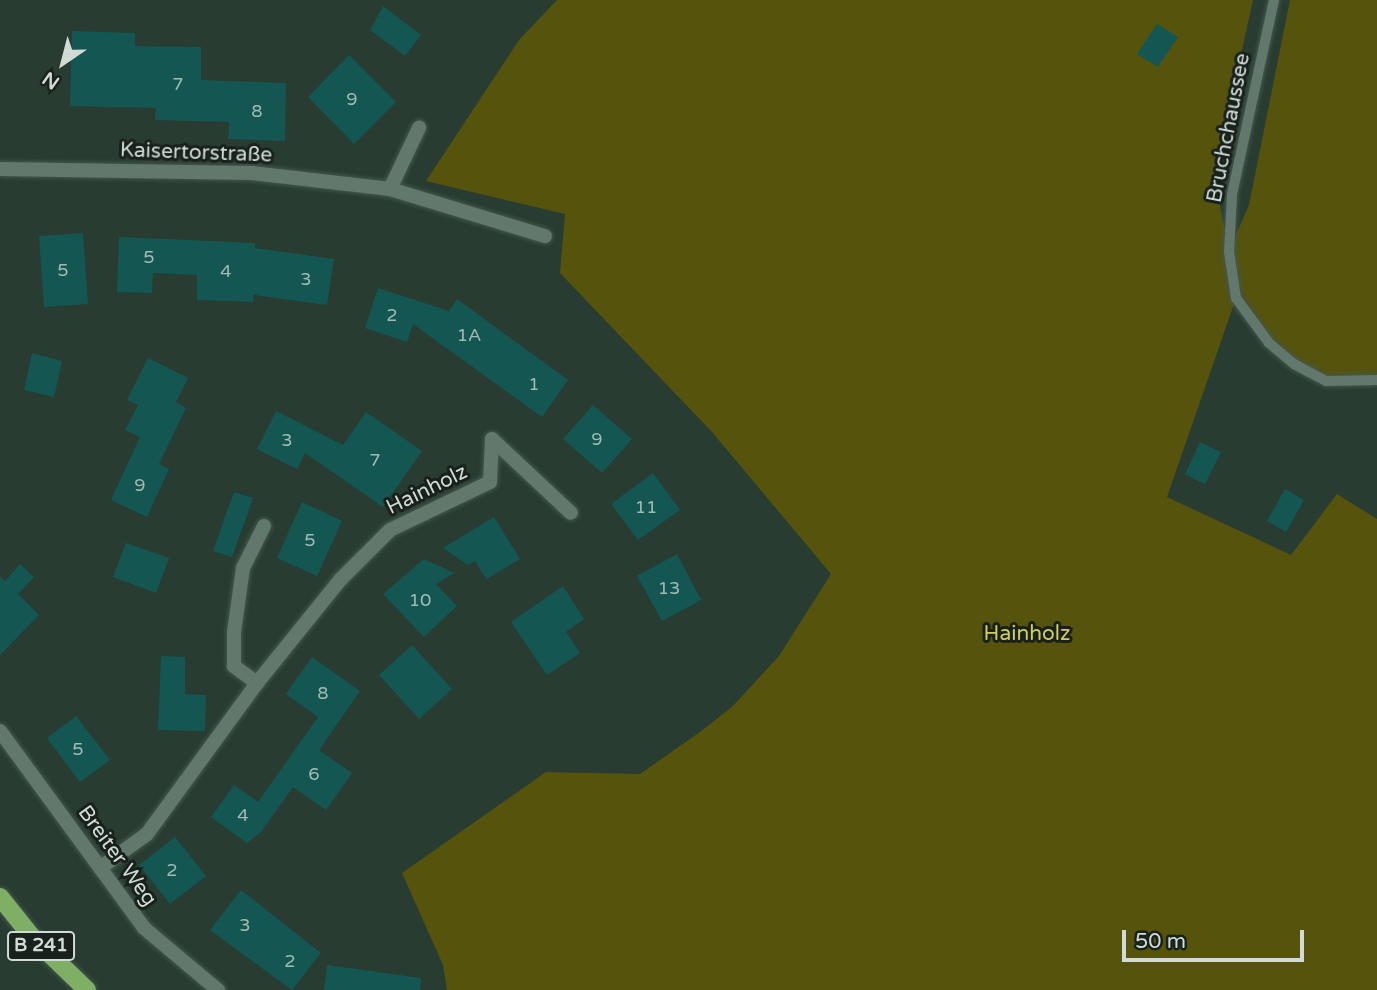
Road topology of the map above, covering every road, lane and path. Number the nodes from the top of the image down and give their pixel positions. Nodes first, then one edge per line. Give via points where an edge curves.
1 (1274, 0) edge
2 (419, 128) dead end
3 (0, 169) edge
4 (390, 189) junction
5 (545, 236) dead end
6 (1377, 380) edge
7 (571, 513) dead end
8 (264, 526) dead end
9 (257, 682) junction
10 (0, 731) edge
11 (100, 868) junction
12 (0, 897) edge
13 (87, 990) edge
14 (218, 990) edge

1 - 6 lane, Bruchchaussee via 1232,195 1229,252 1236,298 1269,343 1294,364 1326,381
2 - 4 street
3 - 4 street, Kaisertorstraße via 251,173
4 - 5 street, Kaisertorstraße
7 - 9 street, Hainholz via 492,439 490,482 390,530 341,579
8 - 9 street via 243,568 234,632 234,666
9 - 11 street, Hainholz via 147,834
10 - 11 street, Breiter Weg
11 - 14 street, Breiter Weg via 145,928
12 - 13 main road, B 241 via 33,938

